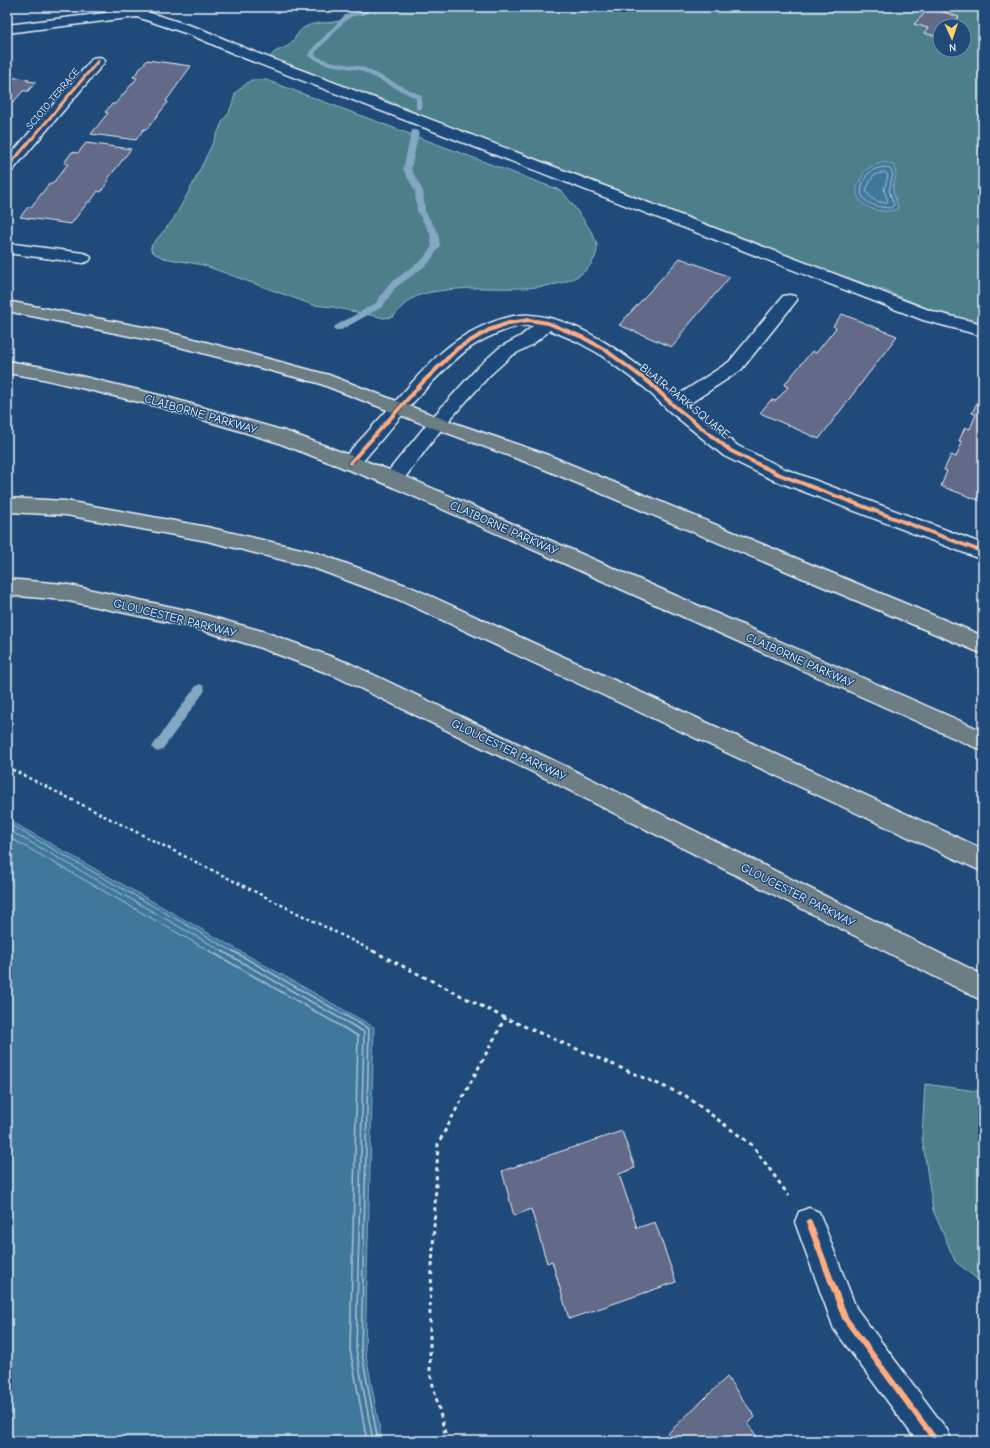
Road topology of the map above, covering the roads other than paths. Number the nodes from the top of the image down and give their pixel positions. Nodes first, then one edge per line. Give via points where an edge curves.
1 (7, 29) edge
2 (98, 60) dead end
3 (7, 168) edge
4 (7, 248) edge
5 (83, 258) dead end
6 (789, 300) dead end
7 (7, 306) edge
8 (548, 323) junction
9 (983, 330) edge
10 (7, 367) edge
11 (674, 406) junction
12 (399, 408) junction
13 (437, 423) junction
14 (350, 463) junction
15 (394, 479) junction
16 (7, 505) edge
17 (983, 552) edge
18 (7, 587) edge
19 (983, 645) edge
20 (983, 741) edge
21 (983, 861) edge
22 (983, 988) edge
23 (809, 1222) road end
24 (936, 1441) edge

1 - 9 street via 138,13 196,32 929,316
2 - 3 street, SCIOTO TERRACE
4 - 5 street
6 - 11 street via 735,366
7 - 12 main road via 164,337 323,379
8 - 11 street, BLAIR PARK SQUARE via 604,349 651,384
8 - 12 street, BLAIR PARK SQUARE via 529,320 488,330 458,348
8 - 13 street via 527,340 505,352 484,371
10 - 14 main road, CLAIBORNE PARKWAY via 161,401 282,438
11 - 17 street, BLAIR PARK SQUARE via 731,451 778,474
12 - 13 main road
12 - 14 street, BLAIR PARK SQUARE
13 - 15 street
13 - 19 main road via 548,464
14 - 15 main road, CLAIBORNE PARKWAY
15 - 20 main road, CLAIBORNE PARKWAY
16 - 21 main road via 66,508 207,534 314,560 404,593
18 - 22 main road, GLOUCESTER PARKWAY via 64,592 191,619 262,640 343,670 557,773
23 - 24 street via 844,1318

